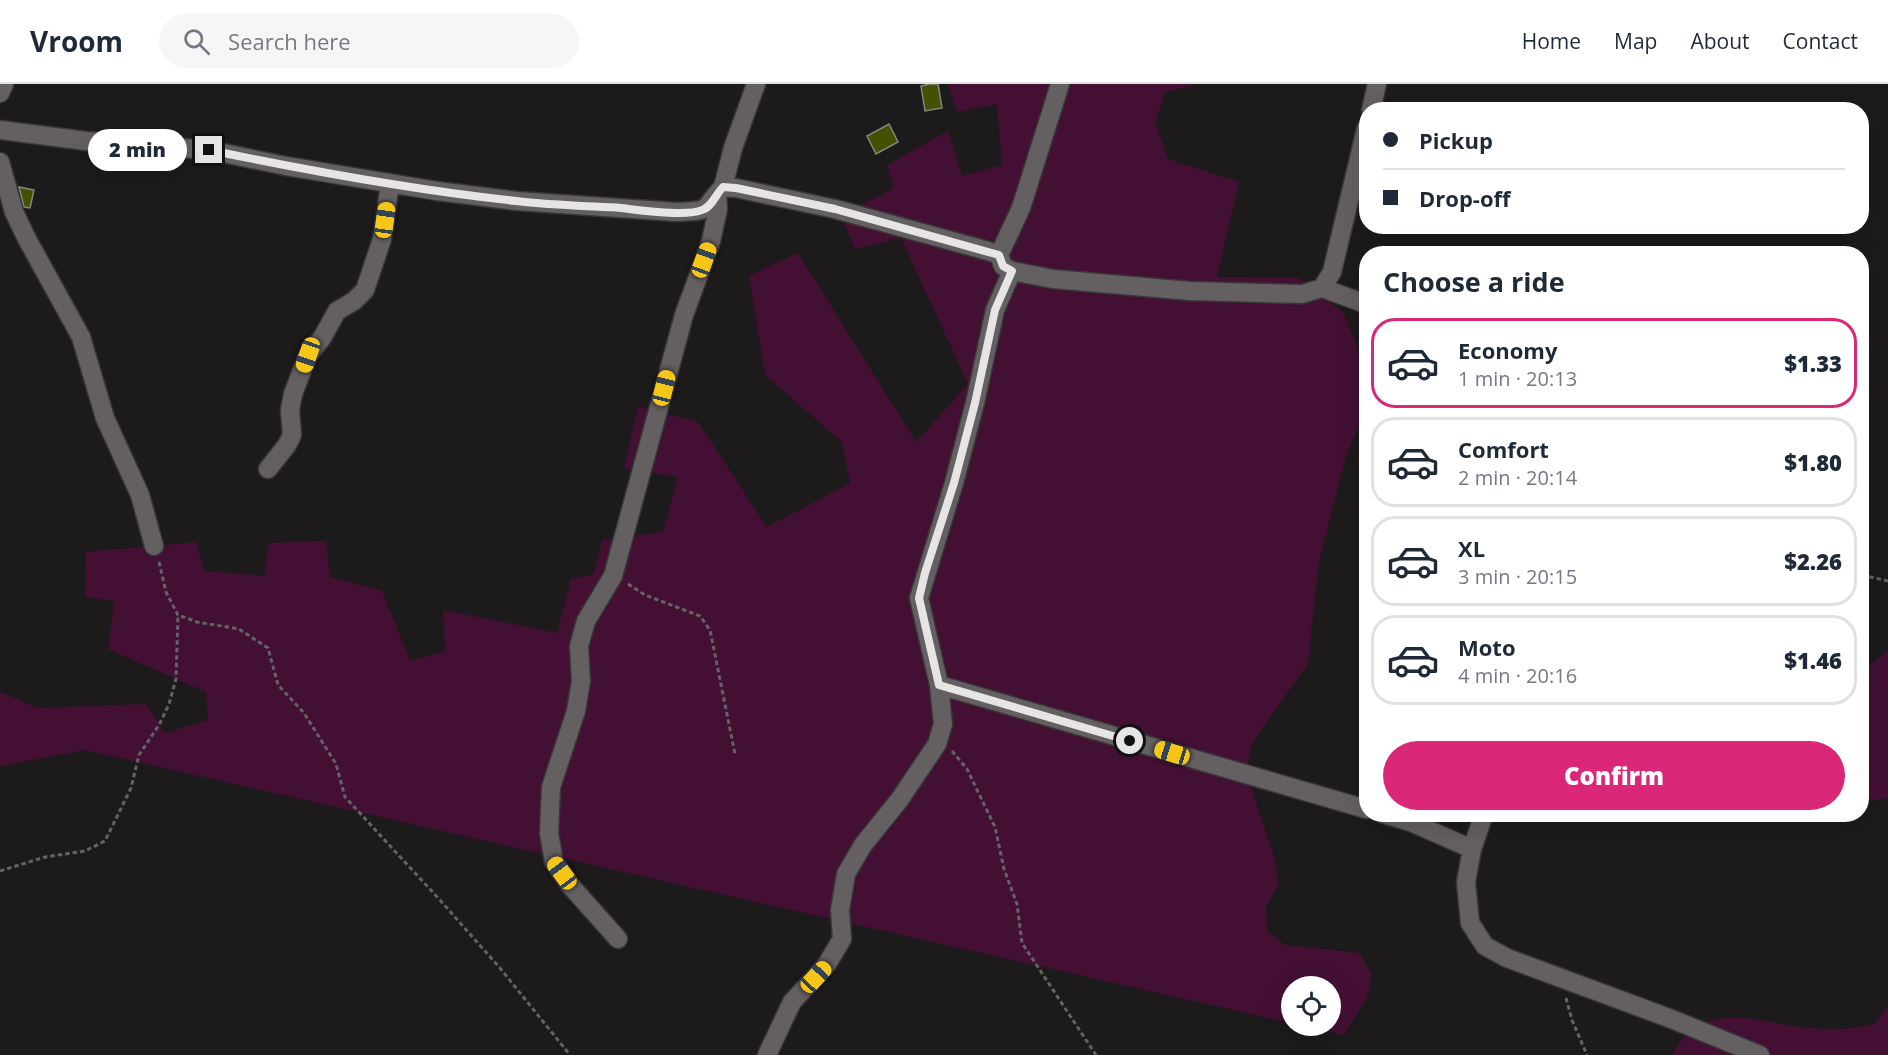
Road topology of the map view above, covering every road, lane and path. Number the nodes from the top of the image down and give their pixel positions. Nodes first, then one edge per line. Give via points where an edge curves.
1 (4, 84) edge
2 (756, 84) edge
3 (1060, 84) edge
4 (1377, 84) edge
5 (0, 93) edge
6 (1373, 102) edge
7 (0, 130) edge
8 (1359, 158) edge
9 (0, 162) edge
10 (390, 183) junction
11 (720, 190) junction
12 (999, 255) junction
13 (1012, 271) junction
14 (1322, 288) junction
15 (1359, 301) edge
16 (268, 469) dead end
17 (154, 546) joint
18 (614, 576) junction
19 (1869, 577) edge
20 (1888, 581) edge
21 (178, 615) junction
22 (939, 685) junction
23 (940, 735) junction
24 (735, 754) dead end
25 (1359, 808) edge
26 (1410, 822) edge
27 (1481, 822) edge
28 (1472, 849) junction
29 (0, 871) edge
30 (618, 939) dead end
31 (1562, 978) junction
32 (570, 1055) edge
33 (767, 1055) edge
34 (1096, 1055) edge
35 (1587, 1055) edge
36 (1760, 1055) edge

1 - 5 street
2 - 11 street
3 - 12 street via 1021,208
4 - 6 street
7 - 10 street via 209,150
8 - 14 street via 1332,272
9 - 17 street via 14,212 81,337 105,418 140,495
10 - 11 street via 517,201 677,212 701,211
10 - 16 street via 382,239 365,290 337,311 308,355 293,394 292,435
11 - 12 street via 835,209
11 - 18 street via 711,241 678,335
12 - 13 street via 1003,266
13 - 14 street via 1053,279 1190,291 1302,294
13 - 22 street via 995,310 954,483 919,598
14 - 15 street
17 - 21 path via 166,592
18 - 24 path via 645,594 700,616 710,630
18 - 30 street via 586,621 579,646 576,711 550,787 549,833 554,862
19 - 20 path
21 - 29 path via 176,679 169,704 139,755 131,788 105,841 86,851 45,857
21 - 32 path via 239,629 268,648 278,685 303,713 336,764 345,797 485,951
22 - 23 street via 943,724
22 - 25 street
23 - 33 street via 846,874 840,910 842,939 827,964 792,1002
23 - 34 path via 967,769 996,827 1004,869 1017,904 1022,943
26 - 28 street
27 - 28 street
28 - 31 street via 1466,882 1470,923 1485,946
31 - 35 path via 1572,1020
31 - 36 street

